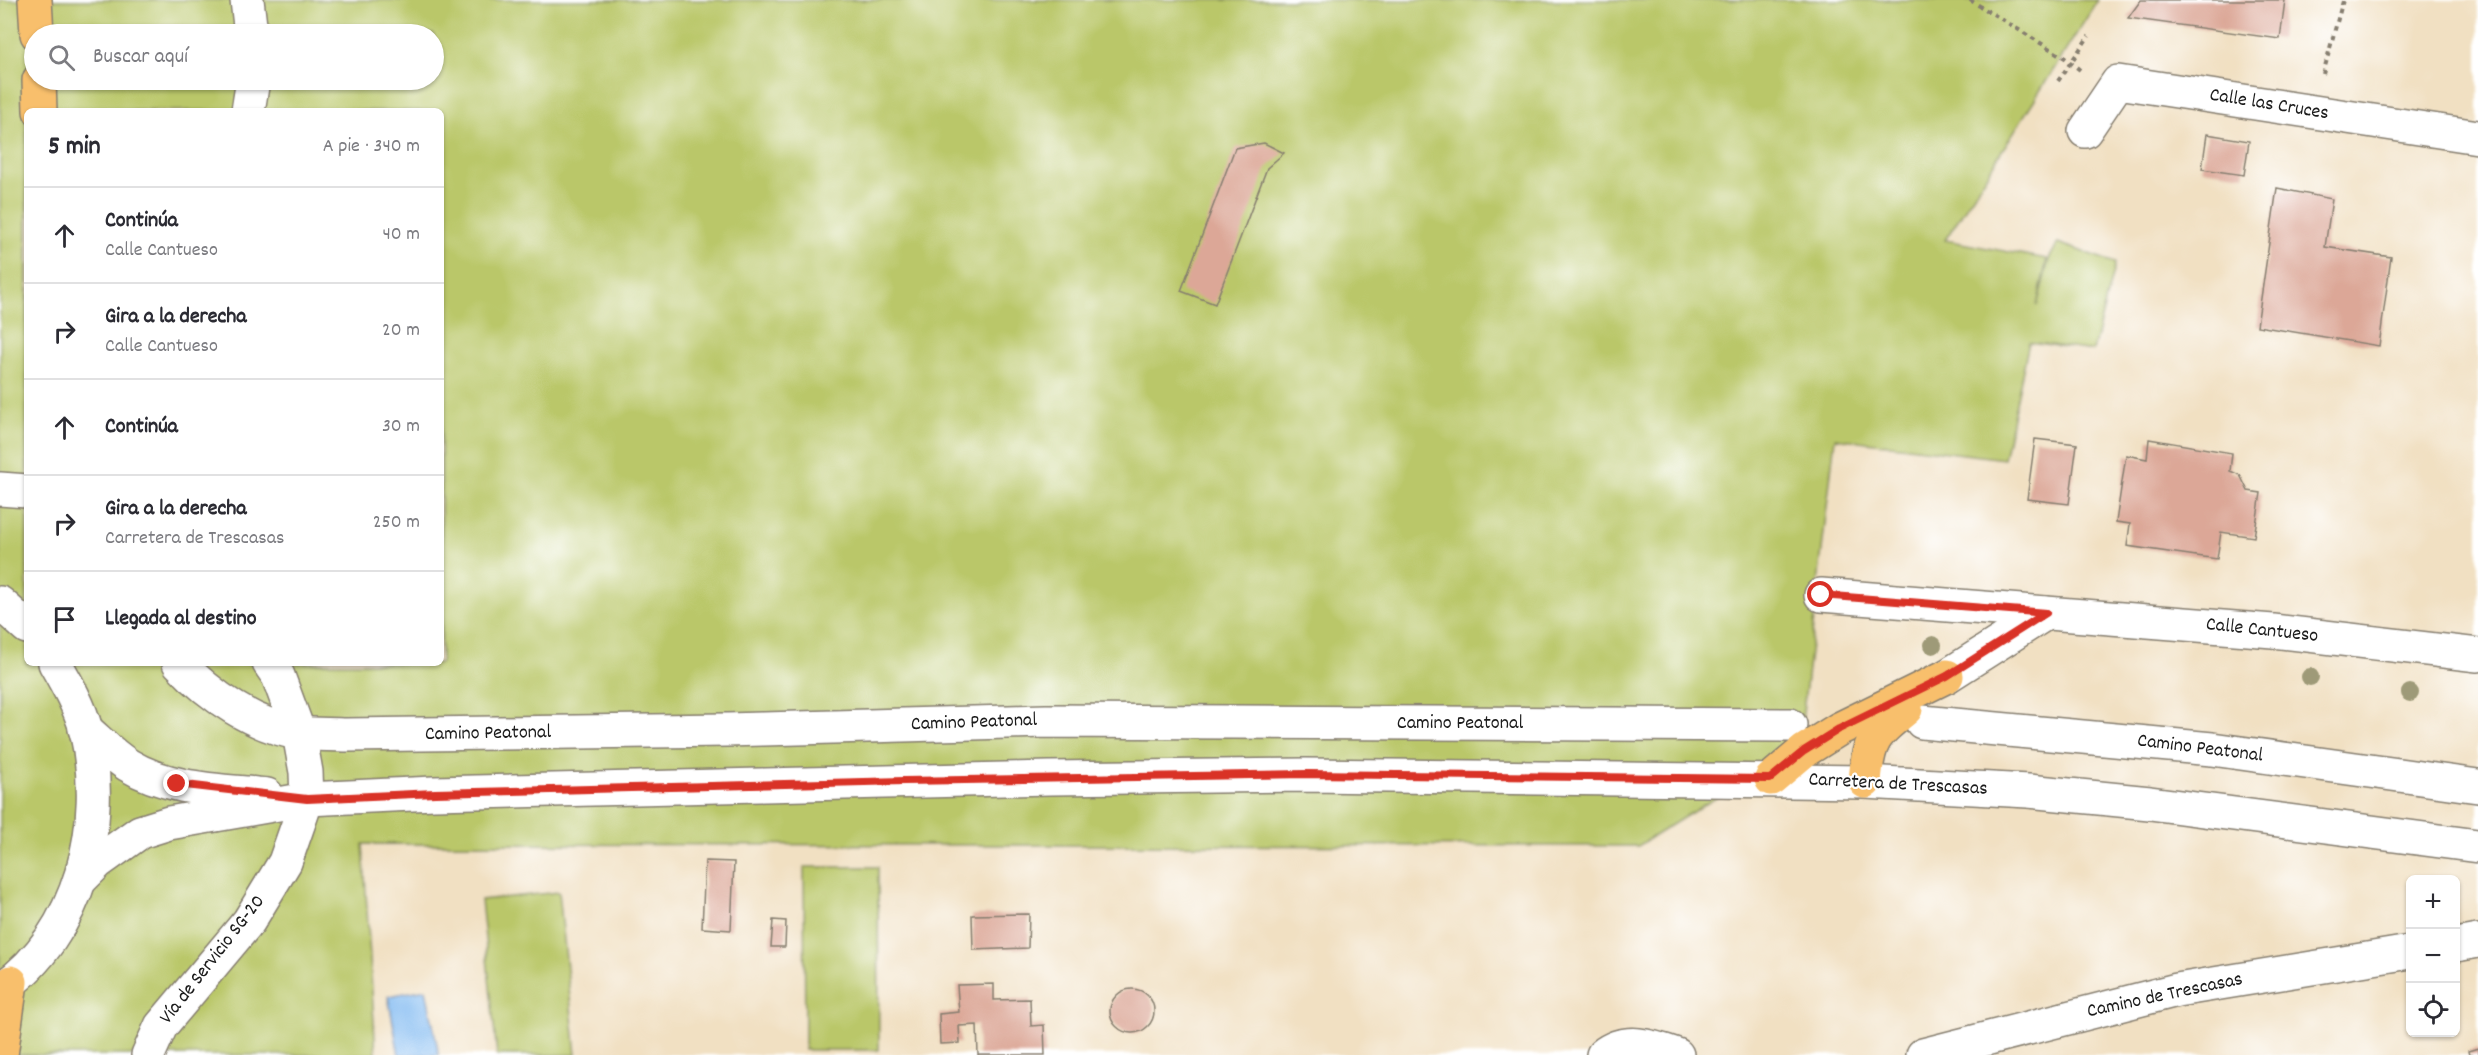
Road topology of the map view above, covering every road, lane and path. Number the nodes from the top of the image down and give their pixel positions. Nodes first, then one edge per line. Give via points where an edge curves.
1 (35, 0) edge
2 (247, 0) edge
3 (1970, 0) edge
4 (2343, 0) edge
5 (36, 24) edge
6 (250, 24) edge
7 (2089, 36) dead end
8 (2070, 64) junction
9 (2058, 81) dead end
10 (39, 90) edge
11 (251, 90) edge
12 (2114, 90) junction
13 (40, 108) edge
14 (248, 108) edge
15 (2309, 111) junction
16 (2085, 131) dead end
17 (2478, 137) edge
18 (0, 489) edge
19 (24, 490) edge
20 (1821, 595) dead end
21 (0, 603) edge
22 (2046, 613) junction
23 (24, 624) edge
24 (2478, 655) edge
25 (57, 666) edge
26 (182, 666) edge
27 (271, 666) edge
28 (1947, 676) junction
29 (1922, 722) dead end
30 (1790, 725) dead end
31 (85, 729) junction
32 (299, 733) junction
33 (1770, 779) junction
34 (1865, 782) junction
35 (2478, 786) edge
36 (307, 799) junction
37 (2478, 846) edge
38 (80, 880) junction
39 (2478, 941) edge
40 (2460, 944) edge
41 (2406, 953) edge
42 (6, 986) edge
43 (1, 1055) edge
44 (148, 1055) edge
45 (1603, 1055) edge
46 (1677, 1055) edge
47 (1923, 1055) edge

1 - 5 main road
2 - 6 street
3 - 8 path
4 - 15 path
7 - 8 path
8 - 9 path
8 - 12 path
10 - 13 main road
11 - 14 street
12 - 15 street, Calle las Cruces via 2118,82
12 - 16 street
15 - 17 street, Calle las Cruces
18 - 19 street
20 - 22 street, Calle Cantueso
21 - 23 street
22 - 24 street, Calle Cantueso via 2273,631
22 - 28 street
25 - 31 street
26 - 32 street, Camino Peatonal via 217,697 252,718
27 - 32 street, Vía de Servicio SG-20
28 - 33 main road via 1839,729
28 - 34 main road via 1874,738
29 - 35 street, Camino Peatonal via 2212,749
30 - 32 street, Camino Peatonal via 1046,720 400,737
31 - 36 street, Carretera de Trescasas via 128,765 158,779 199,788
31 - 38 street via 94,779 90,848
32 - 36 street, Vía de Servicio SG-20
33 - 34 street, Carretera de Trescasas
33 - 36 street, Carretera de Trescasas via 1306,774 904,781
34 - 37 street, Carretera de Trescasas via 2150,802
36 - 38 street, Carretera de Trescasas via 169,823 140,832
36 - 44 street, Vía de Servicio SG-20 via 285,862 249,921 161,1026
38 - 42 street via 64,917
39 - 40 street
41 - 47 street, Camino de Trescasas via 2177,990
42 - 43 main road
45 - 46 street via 1614,1046 1632,1044

